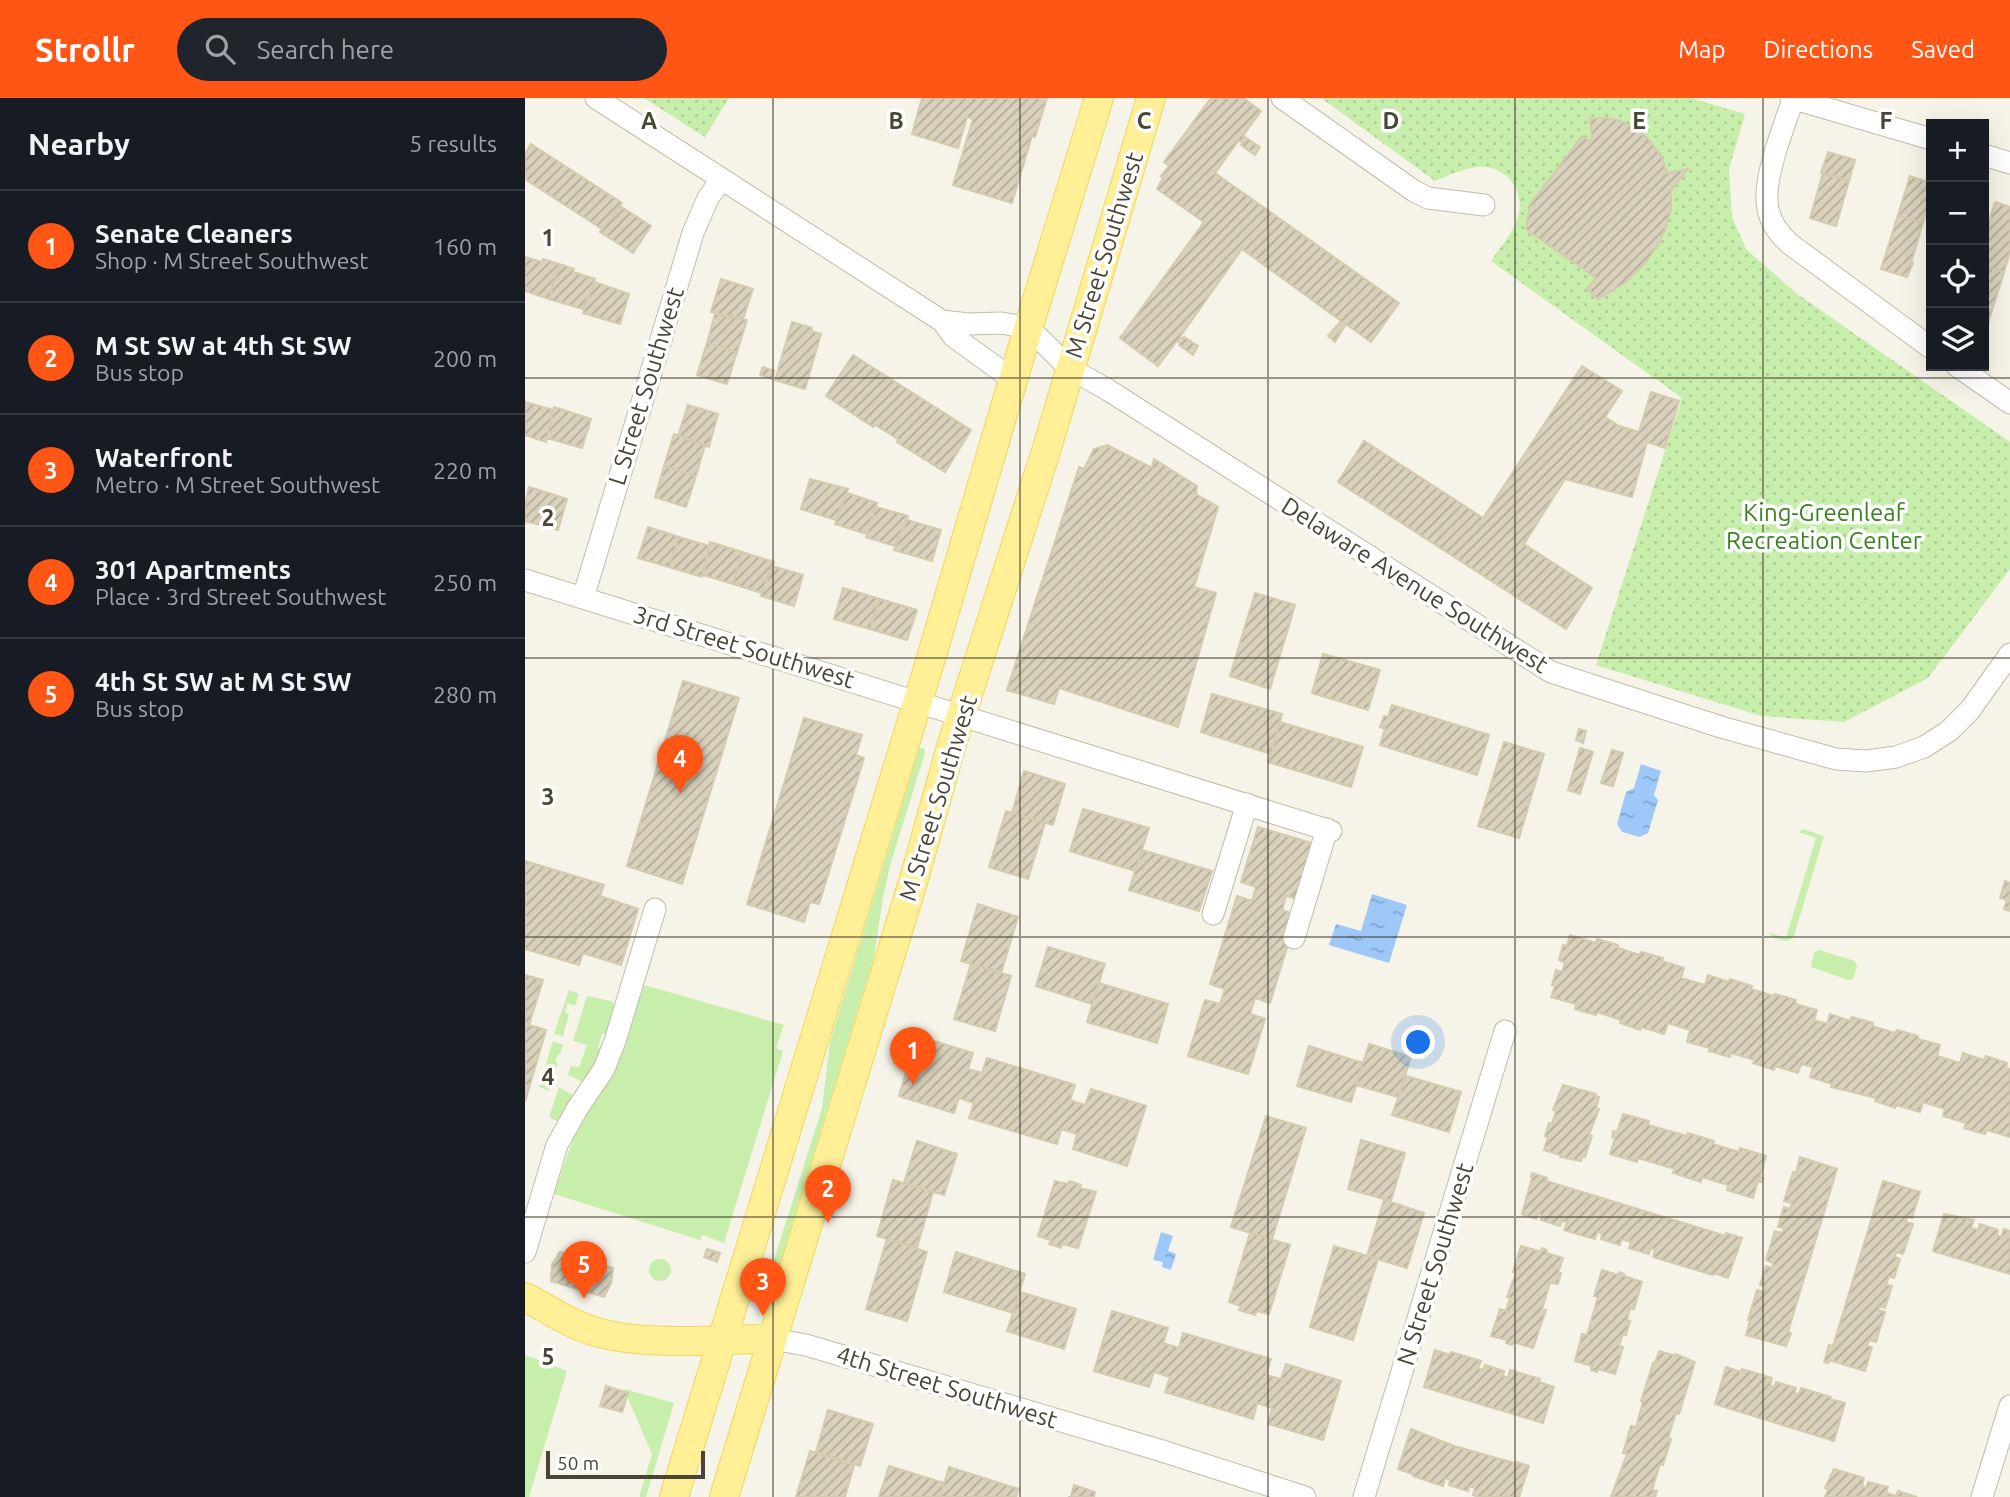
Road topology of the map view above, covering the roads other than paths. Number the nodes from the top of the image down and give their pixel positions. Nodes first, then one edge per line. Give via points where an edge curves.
1 (596, 98) edge
2 (1099, 98) edge
3 (1151, 98) edge
4 (1282, 98) edge
5 (1793, 98) edge
6 (1926, 138) edge
7 (1989, 157) edge
8 (2010, 163) edge
9 (722, 179) junction
10 (1484, 205) dead end
11 (942, 321) junction
12 (1029, 328) junction
13 (1926, 344) edge
14 (1069, 368) junction
15 (1964, 371) edge
16 (1012, 383) junction
17 (2010, 403) edge
18 (525, 580) edge
19 (583, 598) junction
20 (2010, 654) edge
21 (918, 701) junction
22 (963, 715) junction
23 (1247, 804) junction
24 (655, 909) dead end
25 (1213, 914) dead end
26 (1294, 938) dead end
27 (1505, 1031) dead end
28 (525, 1252) edge
29 (525, 1297) edge
30 (525, 1316) edge
31 (581, 1326) junction
32 (723, 1339) junction
33 (772, 1339) junction
34 (2010, 1406) edge
35 (674, 1497) edge
36 (724, 1497) edge
37 (1305, 1497) edge
38 (1364, 1497) edge
39 (1982, 1497) edge

1 - 9 street
2 - 12 main road, M Street Southwest
3 - 14 main road, M Street Southwest
4 - 10 street via 1414,191 1428,198
5 - 6 street
5 - 13 street via 1766,187 1777,229
7 - 8 street
9 - 11 street
9 - 19 street, L Street Southwest via 693,233
11 - 12 street
11 - 16 street via 954,337
12 - 14 street, Delaware Avenue Southwest
12 - 16 main road, M Street Southwest
14 - 20 street, Delaware Avenue Southwest via 1551,672 1721,727 1836,759 1896,757 1949,731
14 - 22 main road, M Street Southwest
15 - 17 street
16 - 21 main road, M Street Southwest
18 - 19 street, 3rd Street Southwest
19 - 21 street, 3rd Street Southwest
21 - 22 street, 3rd Street Southwest
21 - 32 main road, M Street Southwest
22 - 23 street, 3rd Street Southwest
22 - 33 main road, M Street Southwest
23 - 25 street
23 - 26 street, 3rd Street Southwest via 1329,830
24 - 28 street via 615,1041 604,1069 557,1145
27 - 38 street, N Street Southwest
29 - 31 main road, 4th Street Southwest
30 - 31 main road, 4th Street Southwest
31 - 32 main road, 4th Street Southwest via 644,1339
32 - 33 main road, 4th Street Southwest
32 - 35 main road, M Street Southwest
33 - 36 main road, M Street Southwest
33 - 37 street, 4th Street Southwest via 819,1348
34 - 39 street

